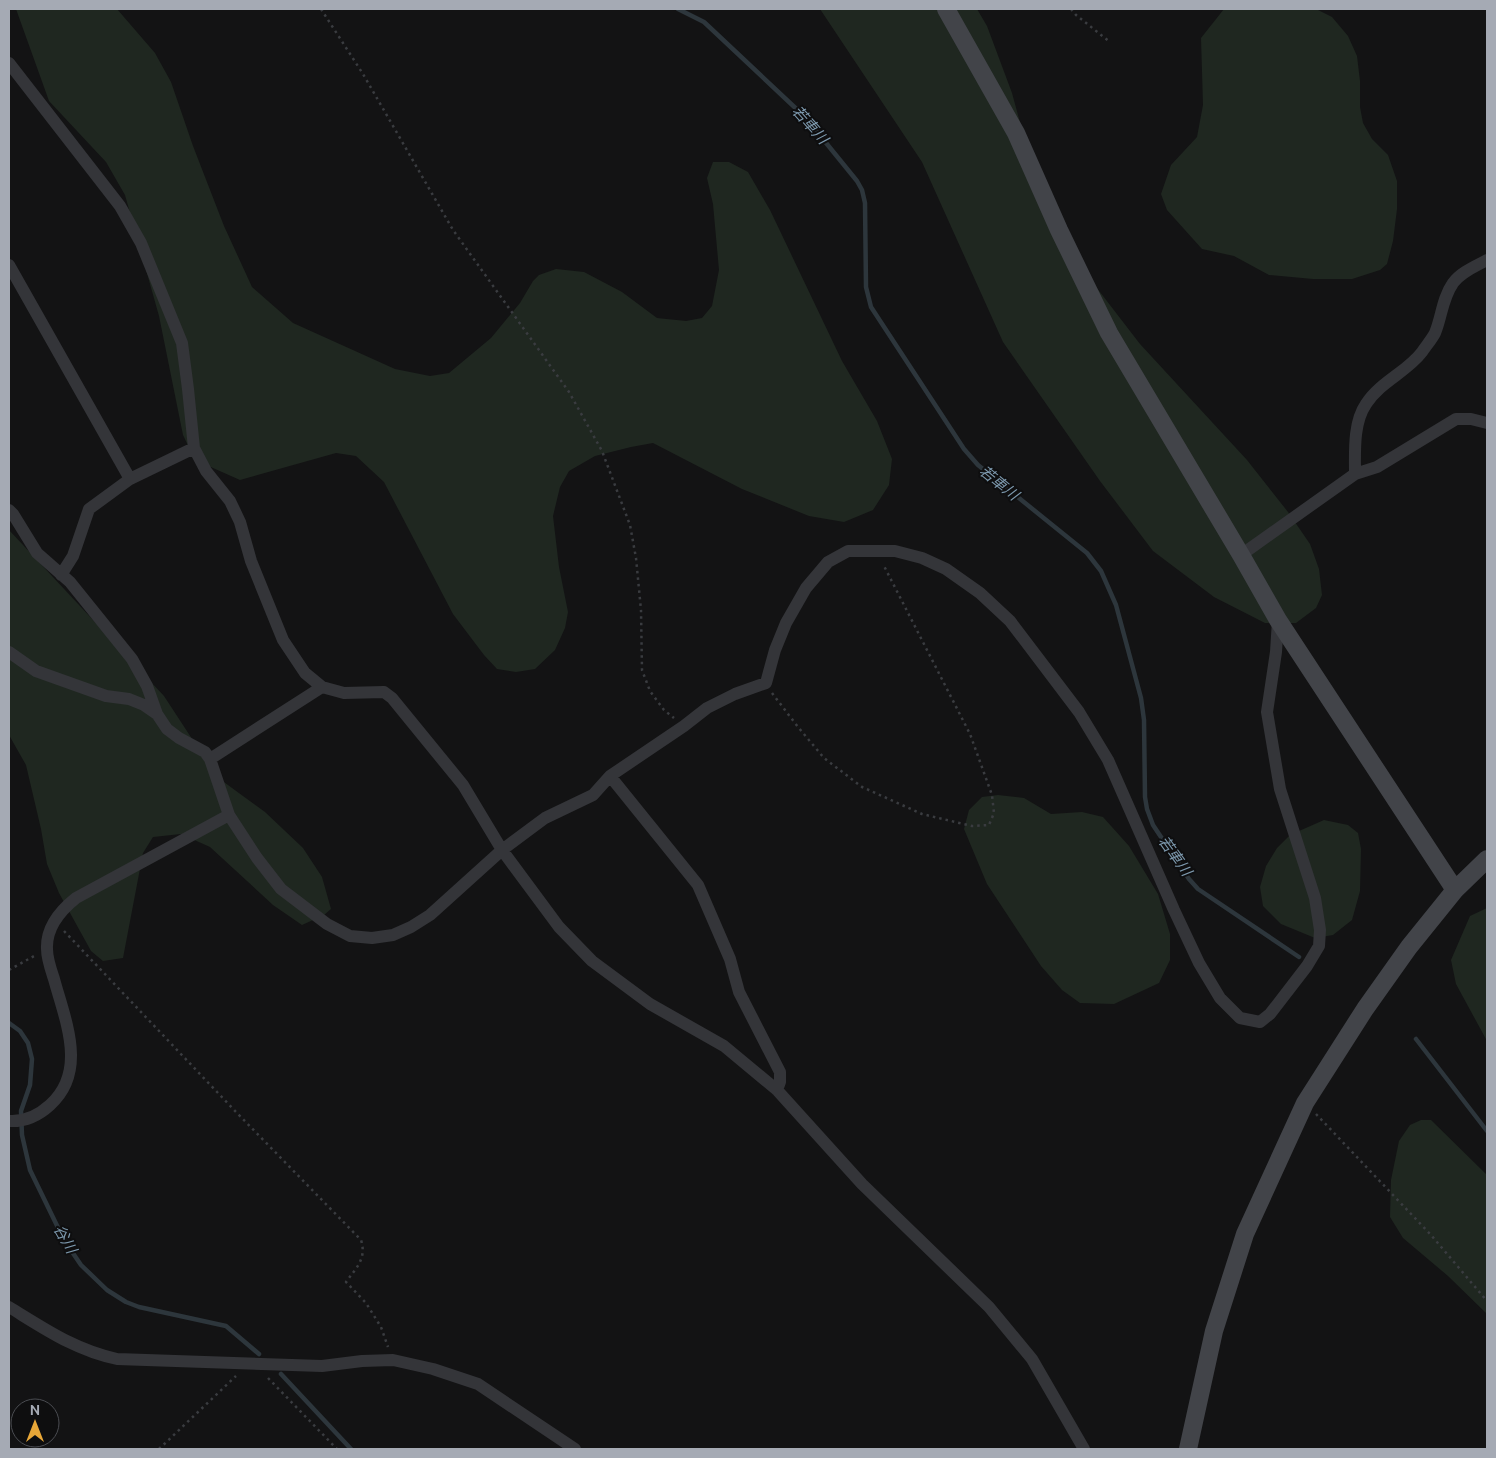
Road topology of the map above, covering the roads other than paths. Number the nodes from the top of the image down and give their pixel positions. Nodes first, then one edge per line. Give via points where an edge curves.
1 (946, 9) edge
2 (9, 63) edge
3 (1487, 260) edge
4 (9, 265) edge
5 (1487, 423) edge
6 (194, 448) junction
7 (1355, 474) junction
8 (130, 479) junction
9 (9, 510) edge
10 (1241, 555) junction
11 (61, 575) junction
12 (1278, 620) junction
13 (9, 652) edge
14 (322, 687) junction
15 (157, 714) junction
16 (210, 759) junction
17 (610, 776) junction
18 (229, 815) junction
19 (502, 850) junction
20 (1487, 859) edge
21 (1455, 890) junction
22 (777, 1090) junction
23 (16, 1121) edge
24 (9, 1307) edge
25 (575, 1449) edge
26 (1084, 1449) edge
27 (1188, 1449) edge

1 - 10 street via 1016,133 1109,333
2 - 6 street via 120,206 141,242 182,342
3 - 7 street via 1454,282 1444,299 1435,333 1421,354 1366,404 1359,421
4 - 8 street
5 - 7 street via 1456,419 1377,467
6 - 8 street
6 - 14 street via 237,515 251,561 283,640 305,673
7 - 10 street
8 - 11 street via 89,509 73,556
9 - 11 street via 37,553
10 - 12 street
11 - 15 street via 132,659
12 - 17 street via 1267,712 1280,789 1315,898 1320,930 1319,946 1307,966 1270,1014 1260,1022 1240,1018 1220,998 1199,963 1108,760 1079,712 1010,620 946,568 922,558 895,552 848,552 828,562 806,588 786,623 766,683 707,708
12 - 21 street
13 - 15 street via 36,671 106,696 129,699
14 - 16 street
14 - 19 street via 344,693 384,692 392,698 463,785
15 - 16 street via 167,730 205,752
16 - 18 street
17 - 19 street via 593,795 545,818
17 - 22 street via 698,885 730,959 738,992 780,1072
18 - 19 street via 281,889 327,924 350,936 394,935 411,927 430,915
18 - 23 street via 76,898 55,920 47,949 68,1030 70,1073 58,1098 42,1112
19 - 22 street via 559,927 592,961 650,1004 724,1046
20 - 21 street
21 - 27 street via 1376,993 1305,1103 1245,1234 1214,1331
22 - 26 street via 862,1184 989,1308 1032,1359
24 - 25 street via 74,1346 98,1355 131,1360 322,1366 392,1360 433,1369 478,1384

